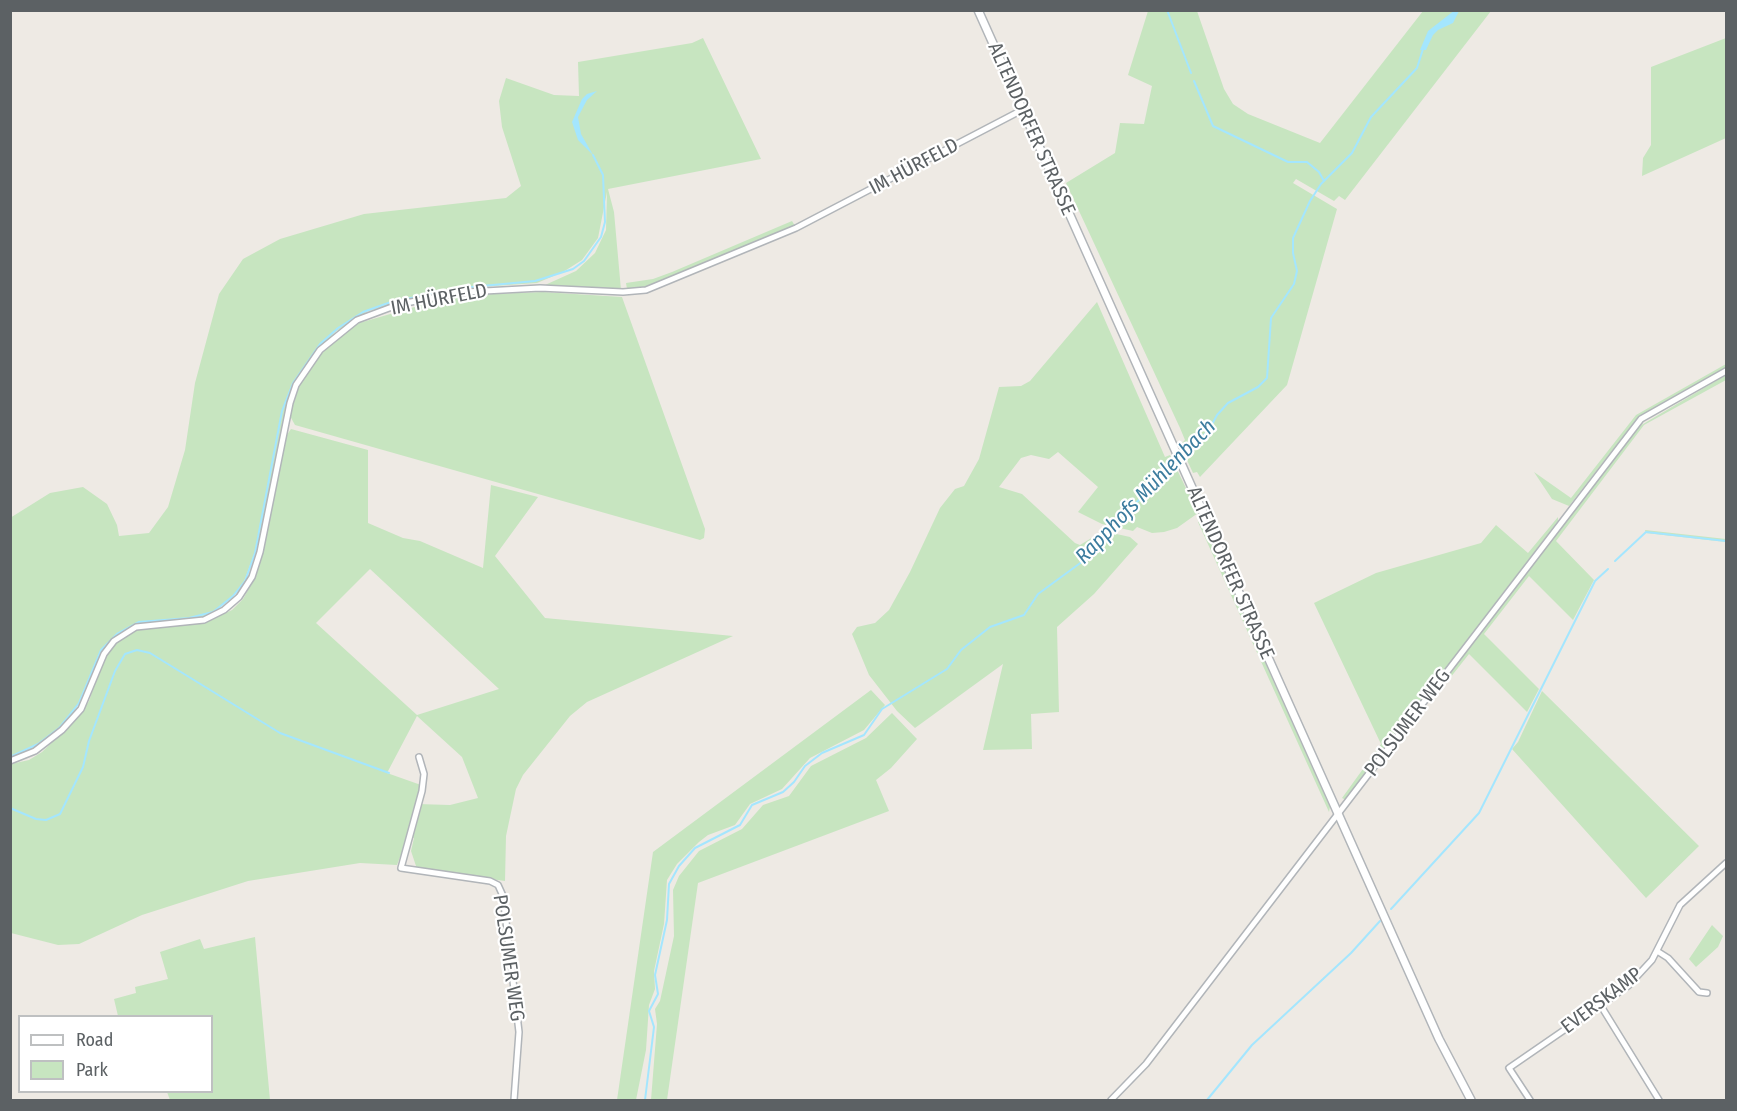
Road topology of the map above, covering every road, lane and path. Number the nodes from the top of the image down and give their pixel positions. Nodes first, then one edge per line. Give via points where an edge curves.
1 (978, 10) edge
2 (1022, 110) junction
3 (1726, 371) edge
4 (419, 757) dead end
5 (10, 761) edge
6 (1338, 814) junction
7 (1726, 863) edge
8 (1658, 951) junction
9 (1707, 993) dead end
10 (1602, 1006) junction
11 (514, 1101) edge
12 (1111, 1101) edge
13 (1471, 1101) edge
14 (1530, 1101) edge
15 (1659, 1101) edge

1 - 2 street, ALTENDORFER STRASSE
2 - 5 street, IM HÜRFELD via 796,228 646,290 540,288 466,292 424,298 357,320 320,350 297,385 260,552 252,577 239,597 204,620 136,627 114,641 104,654 81,709 63,730 35,751
2 - 6 street, ALTENDORFER STRASSE
3 - 6 street, POLSUMER WEG via 1641,419
4 - 11 street, POLSUMER WEG via 424,774 422,791 402,868 498,885 503,896 519,1032
6 - 12 street, POLSUMER WEG via 1146,1064
6 - 13 street, ALTENDORFER STRASSE
7 - 8 street, EVERSKAMP via 1680,905
8 - 9 street via 1699,992
8 - 10 street, EVERSKAMP via 1647,968
10 - 14 street, EVERSKAMP via 1509,1068
10 - 15 street

